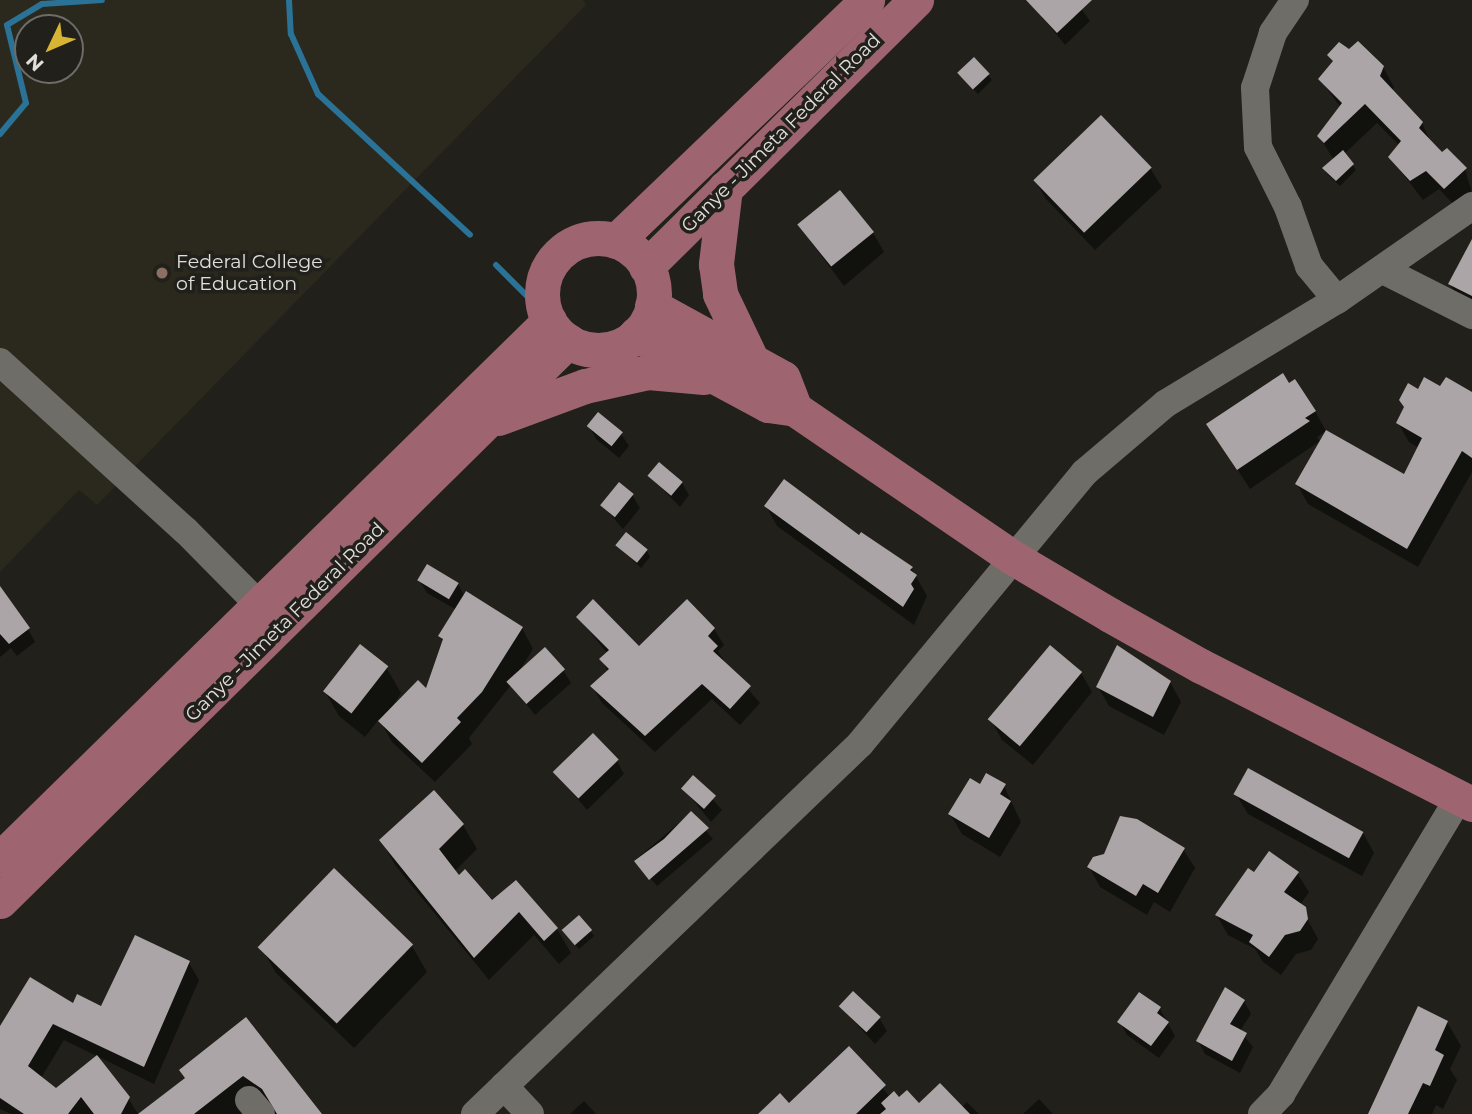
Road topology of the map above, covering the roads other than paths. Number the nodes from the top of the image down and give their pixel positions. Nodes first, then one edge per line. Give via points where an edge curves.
1 (867, 0) edge
2 (916, 0) edge
3 (1295, 0) edge
4 (725, 188) junction
5 (1472, 205) edge
6 (616, 241) junction
7 (646, 267) junction
8 (1383, 270) junction
9 (1337, 300) junction
10 (1472, 315) edge
11 (644, 320) junction
12 (559, 331) junction
13 (751, 359) junction
14 (0, 362) edge
15 (721, 379) junction
16 (795, 410) junction
17 (488, 421) junction
18 (1012, 557) junction
19 (269, 615) junction
20 (1465, 801) edge
21 (0, 859) edge
22 (0, 901) edge
23 (504, 1086) junction
24 (1265, 1113) edge
25 (475, 1114) edge
26 (530, 1114) edge

1 - 6 main road, Ganye - Jimeta Federal Road
2 - 4 main road, Ganye - Jimeta Federal Road
3 - 9 street via 1273,33 1255,88 1258,148 1288,207 1309,266
4 - 7 main road, Ganye - Jimeta Federal Road
4 - 13 main road via 716,264 720,295
5 - 8 street
6 - 7 main road
6 - 12 main road via 576,242 555,258 543,282
7 - 11 main road
8 - 9 street
8 - 10 street
9 - 18 street via 1165,404 1084,473
11 - 12 main road via 606,349
11 - 13 main road
11 - 15 main road
12 - 17 main road, Ganye - Jimeta Federal Road
12 - 19 main road, Ganye - Jimeta Federal Road
13 - 16 main road via 783,378
14 - 19 street
15 - 16 main road via 768,405
15 - 17 main road via 648,372 585,386
16 - 18 main road
17 - 19 main road, Ganye - Jimeta Federal Road
18 - 20 main road via 1200,666
18 - 23 street via 860,744
19 - 21 main road, Ganye - Jimeta Federal Road
19 - 22 main road, Ganye - Jimeta Federal Road
20 - 24 street
23 - 25 street
23 - 26 street

